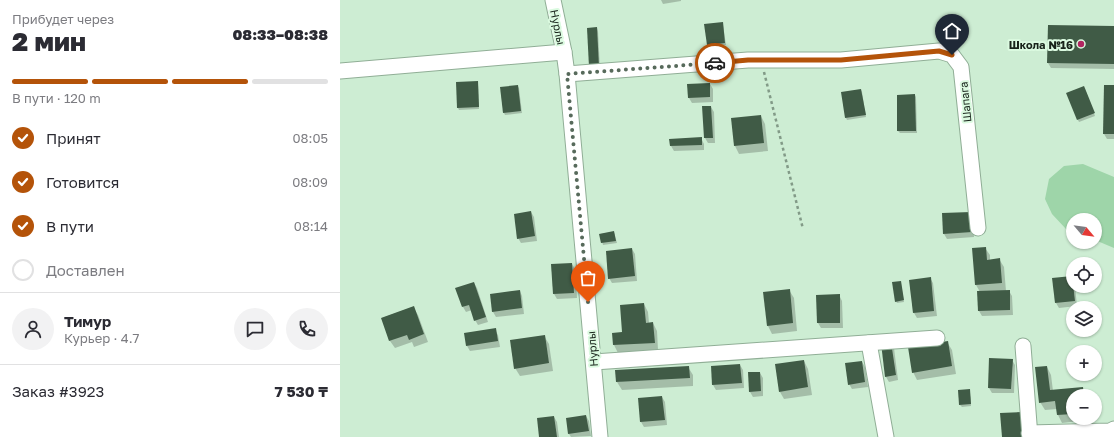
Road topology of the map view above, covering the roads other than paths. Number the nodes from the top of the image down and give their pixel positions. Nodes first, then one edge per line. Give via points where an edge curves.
1 (553, 0) edge
2 (564, 52) junction
3 (340, 71) edge
4 (567, 74) junction
5 (978, 228) dead end
6 (937, 338) dead end
7 (869, 343) junction
8 (1022, 346) dead end
9 (594, 362) junction
10 (1114, 429) edge
11 (1030, 435) edge
12 (600, 437) edge
13 (886, 437) edge

1 - 2 street, Нурлы
2 - 3 street
2 - 4 street, Нурлы
4 - 5 street, Шапага via 748,60 841,60 939,51 952,55 961,67
4 - 9 street, Нурлы
6 - 7 street
7 - 9 street
7 - 13 street
8 - 11 street
9 - 12 street, Нурлы
10 - 11 street

